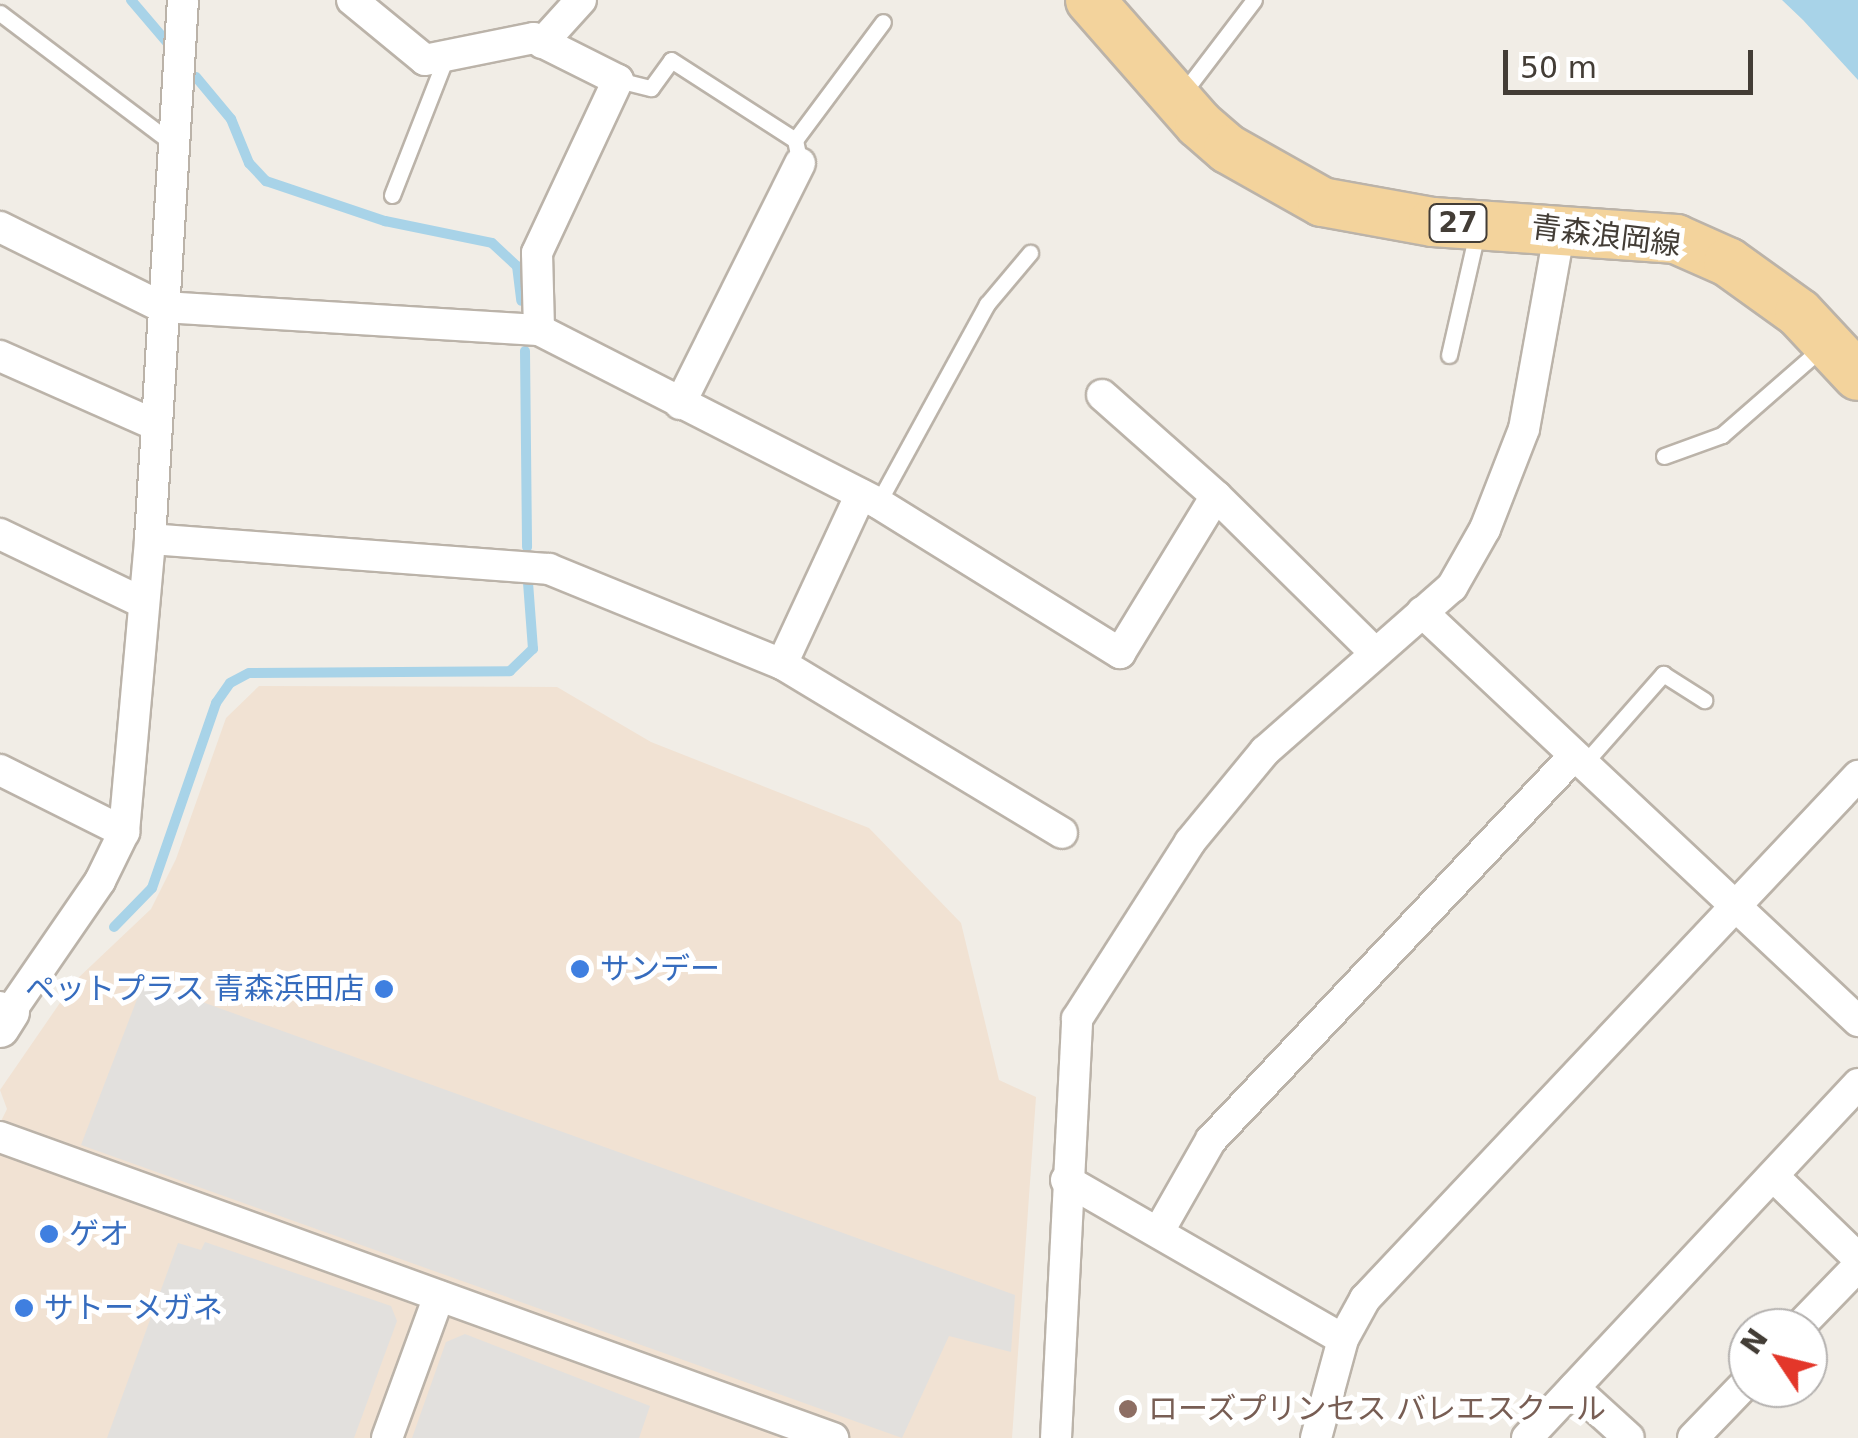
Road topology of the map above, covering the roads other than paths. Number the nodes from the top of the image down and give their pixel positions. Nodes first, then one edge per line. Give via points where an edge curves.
1 (183, 0) edge
2 (352, 0) edge
3 (581, 0) edge
4 (1090, 0) edge
5 (1254, 0) edge
6 (0, 13) edge
7 (883, 22) dead end
8 (542, 42) junction
9 (448, 55) junction
10 (618, 80) junction
11 (1178, 100) junction
12 (177, 147) junction
13 (797, 152) junction
14 (392, 195) dead end
15 (1479, 224) junction
16 (0, 227) edge
17 (1560, 228) junction
18 (1030, 253) dead end
19 (162, 306) junction
20 (539, 330) junction
21 (0, 356) edge
22 (1449, 356) dead end
23 (1842, 359) edge
24 (1102, 396) dead end
25 (680, 404) junction
26 (156, 425) junction
27 (1664, 456) dead end
28 (1216, 496) junction
29 (869, 498) junction
30 (0, 534) edge
31 (150, 539) junction
32 (141, 602) junction
33 (1422, 612) junction
34 (1374, 652) junction
35 (782, 664) junction
36 (1704, 700) dead end
37 (1577, 762) junction
38 (0, 770) edge
39 (1858, 776) edge
40 (124, 832) junction
41 (1062, 833) dead end
42 (1734, 908) junction
43 (3, 1016) edge
44 (1858, 1021) edge
45 (1858, 1084) edge
46 (0, 1137) edge
47 (1773, 1176) junction
48 (1066, 1180) junction
49 (1159, 1231) junction
50 (1858, 1258) edge
51 (1858, 1266) edge
52 (438, 1296) junction
53 (1817, 1308) edge
54 (1343, 1339) junction
55 (1574, 1388) junction
56 (1728, 1401) edge
57 (386, 1438) edge
58 (834, 1438) edge
59 (1056, 1438) edge
60 (1316, 1438) edge
61 (1526, 1438) edge
62 (1629, 1438) edge
63 (1693, 1438) edge

1 - 12 street
2 - 9 street via 425,60
3 - 8 street
4 - 11 main road, 青森浪岡線 / 27
5 - 11 lane
6 - 12 lane
7 - 13 lane
8 - 9 street via 534,38
8 - 10 street
9 - 14 lane
10 - 13 lane via 651,88 672,60
10 - 20 street via 537,253
11 - 15 main road, 青森浪岡線 / 27 via 1228,149 1322,202 1370,214
12 - 19 street
13 - 25 street
15 - 17 main road, 青森浪岡線 / 27
15 - 22 lane
16 - 19 street
17 - 23 main road, 青森浪岡線 / 27 via 1676,238 1728,262
17 - 33 street via 1524,428 1486,530 1452,586
18 - 29 lane via 986,304
19 - 20 street
19 - 26 street
20 - 25 street
21 - 26 street
23 - 27 lane via 1722,435
24 - 28 street
25 - 29 street
26 - 31 street
28 - 29 street via 1120,653
28 - 34 street
29 - 35 street
30 - 32 street
31 - 32 street
31 - 35 street via 549,569
32 - 40 street
33 - 34 street
33 - 37 street
34 - 48 street via 1265,751 1190,842 1087,1002 1078,1019
35 - 41 street
36 - 37 lane via 1663,674
37 - 42 street
37 - 49 street via 1211,1140
38 - 40 street
39 - 42 street
40 - 43 street via 100,881
42 - 44 street
42 - 54 street via 1400,1260
45 - 47 street
46 - 52 street
47 - 50 street
47 - 55 street
48 - 49 street
48 - 59 street
49 - 54 street
51 - 53 street
52 - 57 street
52 - 58 street
54 - 60 street
55 - 61 street
55 - 62 street
56 - 63 street

